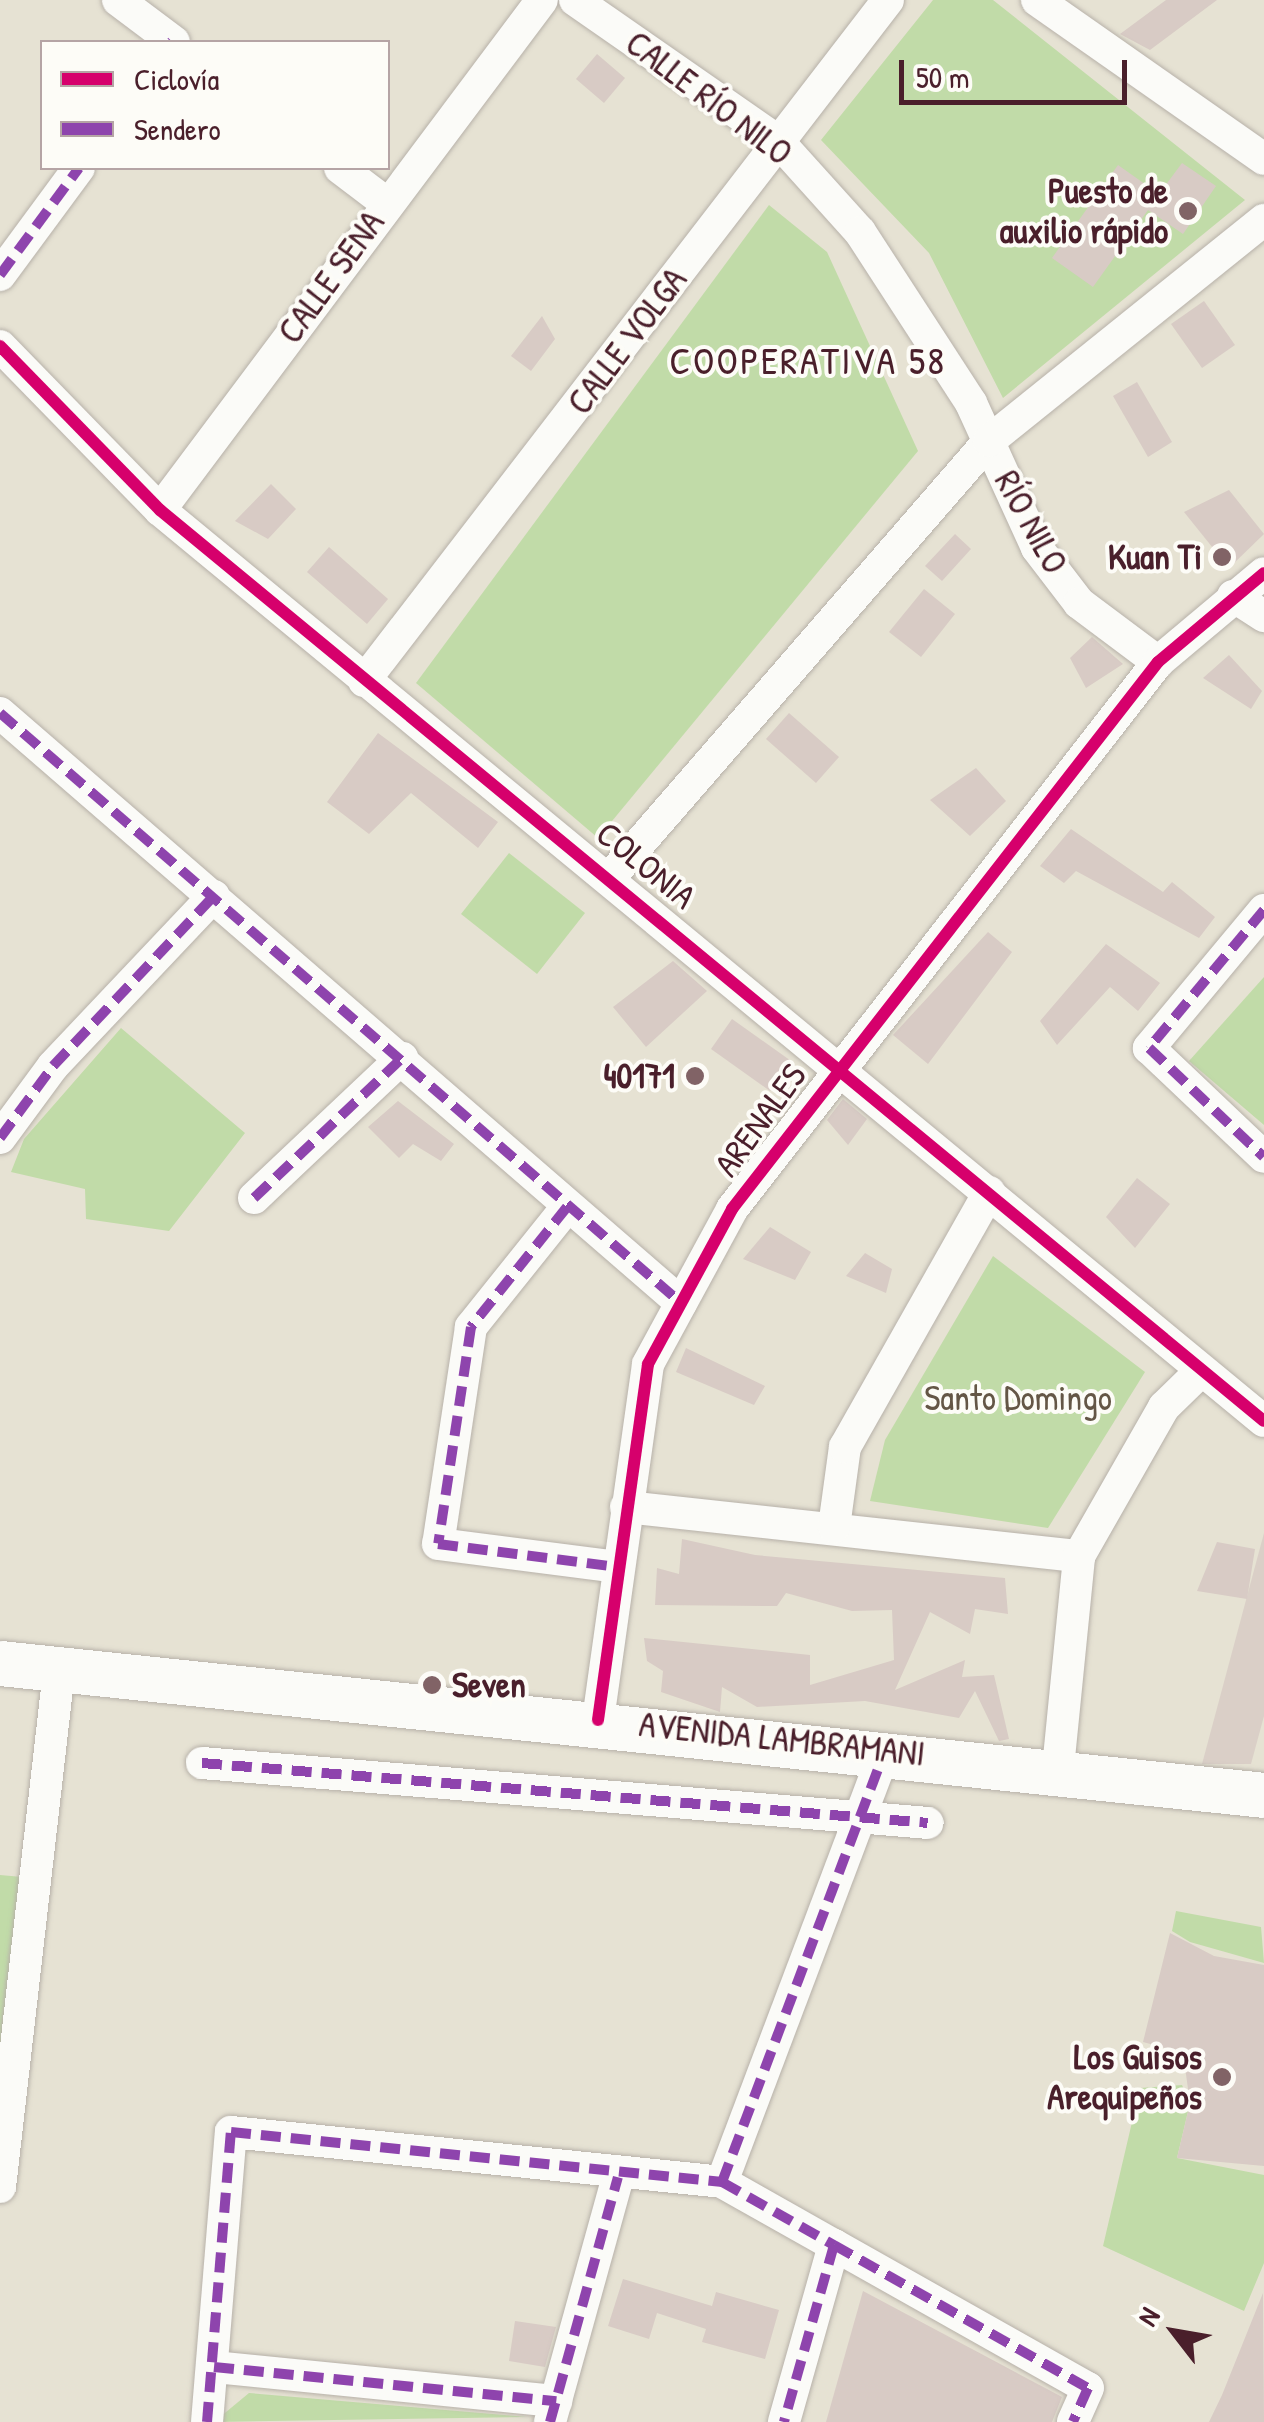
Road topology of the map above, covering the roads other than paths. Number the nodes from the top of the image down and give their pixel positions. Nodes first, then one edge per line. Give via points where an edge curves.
1 (118, 0) edge
2 (542, 0) edge
3 (574, 0) edge
4 (888, 0) edge
5 (1037, 0) edge
6 (170, 40) edge
7 (778, 142) junction
8 (1264, 159) edge
9 (78, 170) edge
10 (343, 170) edge
11 (385, 202) junction
12 (1264, 220) edge
13 (0, 275) edge
14 (0, 346) edge
15 (971, 402) joint
16 (988, 441) junction
17 (160, 510) junction
18 (1264, 573) edge
19 (1232, 596) junction
20 (1264, 616) edge
21 (1158, 662) junction
22 (364, 681) junction
23 (0, 713) edge
24 (612, 875) junction
25 (214, 896) junction
26 (1264, 910) edge
27 (402, 1058) junction
28 (838, 1064) junction
29 (0, 1138) edge
30 (1264, 1157) edge
31 (989, 1192) junction
32 (254, 1198) dead end
33 (567, 1207) junction
34 (681, 1303) junction
35 (1198, 1373) junction
36 (1264, 1422) edge
37 (626, 1507) junction
38 (834, 1526) junction
39 (1079, 1556) junction
40 (617, 1567) junction
41 (0, 1663) edge
42 (58, 1670) junction
43 (598, 1720) junction
44 (885, 1751) junction
45 (202, 1763) dead end
46 (1058, 1768) junction
47 (1264, 1795) edge
48 (862, 1817) junction
49 (928, 1823) dead end
50 (6, 2096) edge
51 (618, 2177) junction
52 (722, 2182) junction
53 (0, 2187) edge
54 (834, 2245) junction
55 (214, 2367) junction
56 (553, 2412) edge
57 (207, 2422) edge
58 (784, 2422) edge
59 (1073, 2422) edge

1 - 6 street
2 - 11 street, CALLE SENA
3 - 7 street, CALLE RÍO NILO
4 - 7 street, CALLE VOLGA
5 - 8 street
7 - 15 street, CALLE RÍO NILO via 860,232
7 - 22 street, CALLE VOLGA
9 - 13 street
10 - 11 street
11 - 17 street, CALLE SENA
12 - 16 street
14 - 17 street, COLONIA
15 - 16 street, RÍO NILO
16 - 21 street, RÍO NILO via 1038,548 1079,603
16 - 24 street
17 - 22 street, COLONIA
18 - 19 street, ARENALES
19 - 20 street
19 - 21 street, ARENALES
21 - 28 street, ARENALES
22 - 24 street, COLONIA
23 - 25 street
24 - 28 street, COLONIA
25 - 27 street
25 - 29 street via 20,1104
26 - 30 street via 1149,1048
27 - 32 street
27 - 33 street
28 - 31 street, COLONIA
28 - 34 street, ARENALES via 732,1209
31 - 35 street, COLONIA
31 - 38 street via 845,1447
33 - 34 street
33 - 40 street via 471,1327 438,1544
34 - 37 street, ARENALES via 648,1364
35 - 36 street, COLONIA
35 - 39 street via 1164,1407
37 - 38 street
37 - 40 street, ARENALES
38 - 39 street
39 - 46 street
40 - 43 street, ARENALES
41 - 42 main road, AVENIDA LAMBRAMANI
42 - 43 main road, AVENIDA LAMBRAMANI
42 - 50 street
43 - 44 main road, AVENIDA LAMBRAMANI
44 - 46 main road, AVENIDA LAMBRAMANI
44 - 48 street
45 - 48 street
46 - 47 main road, AVENIDA LAMBRAMANI
48 - 49 street
48 - 52 street
50 - 53 street
51 - 52 street
51 - 55 street via 231,2132
51 - 56 street
52 - 54 street
54 - 58 street
54 - 59 street via 1088,2388
55 - 56 street
55 - 57 street

